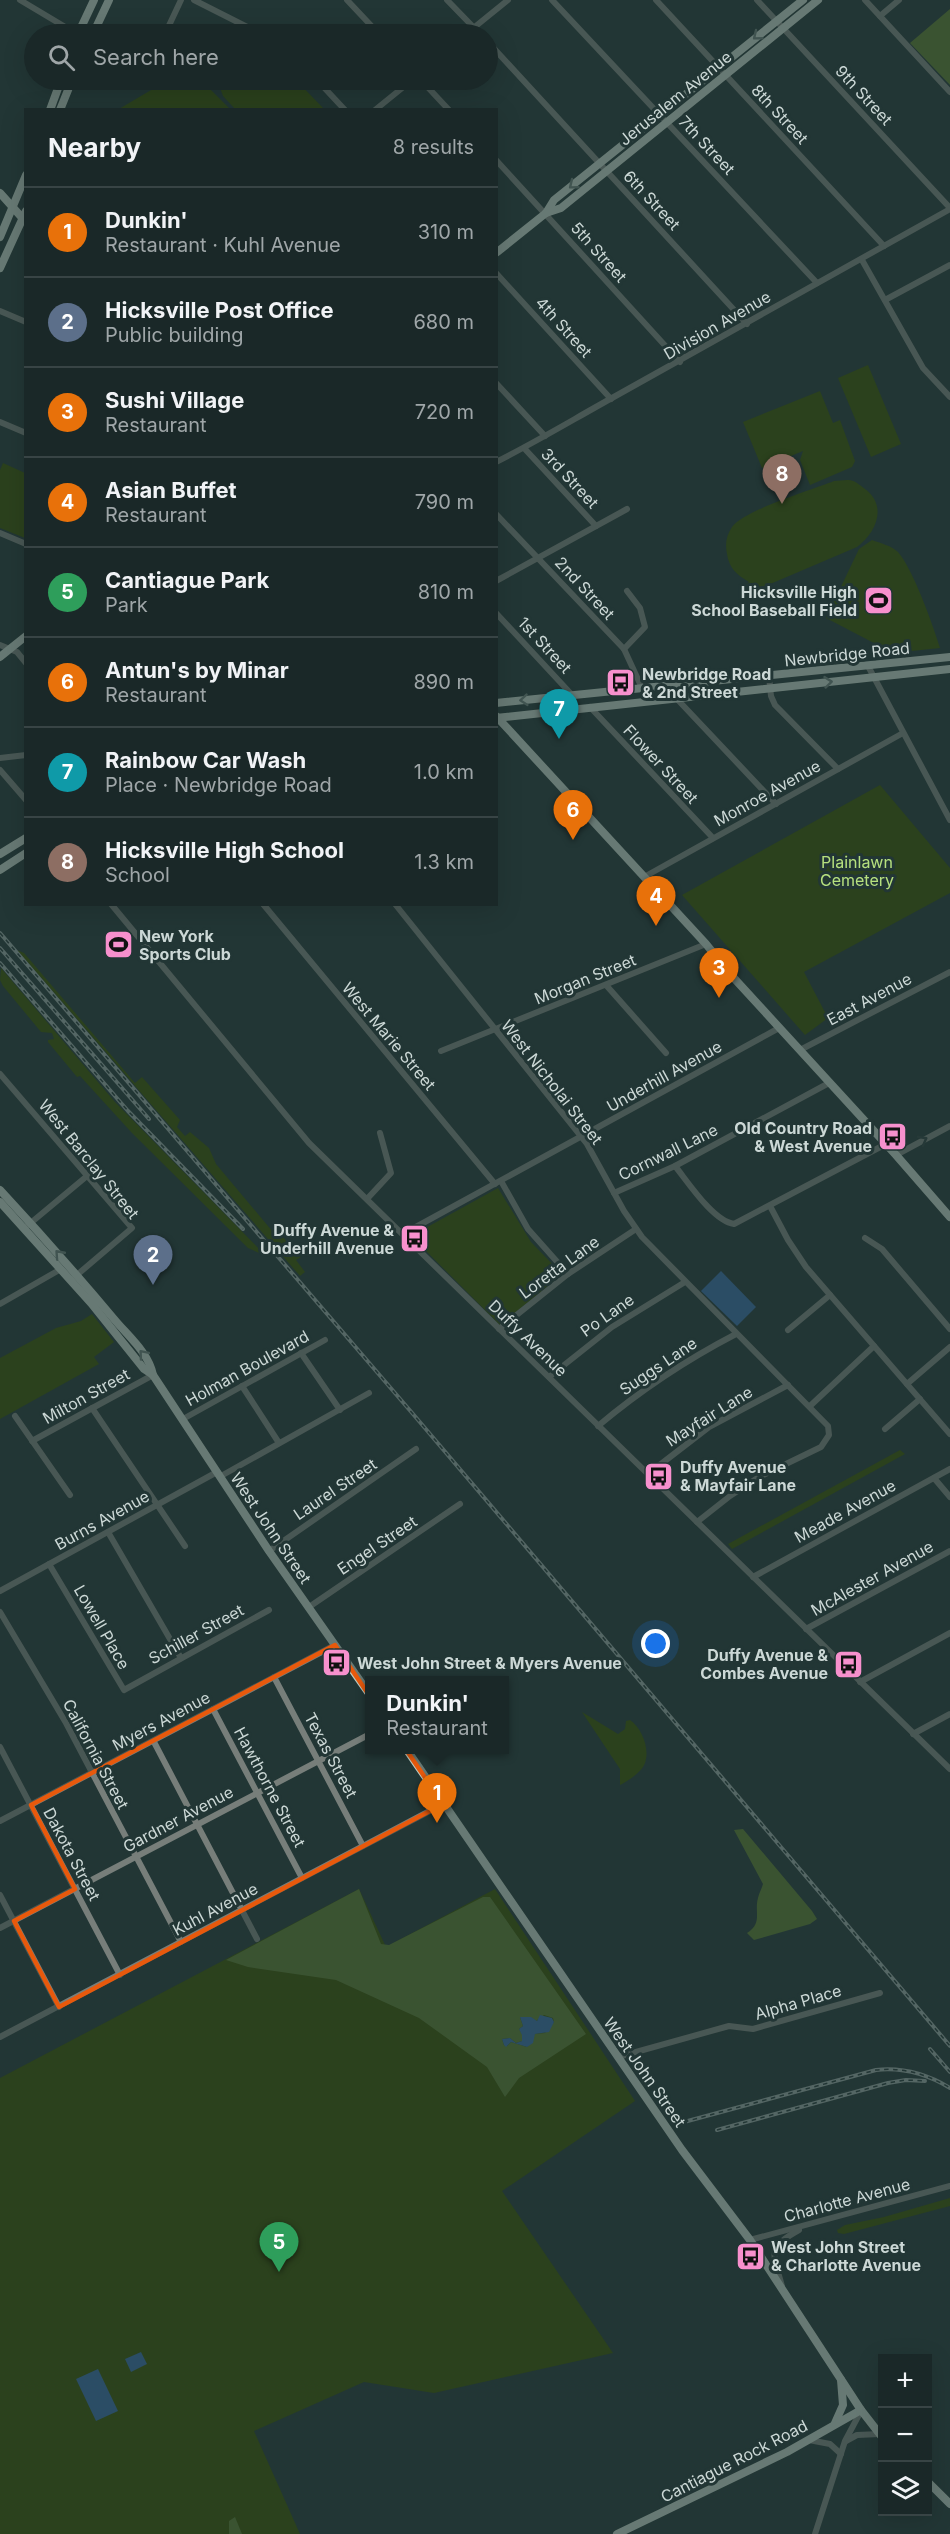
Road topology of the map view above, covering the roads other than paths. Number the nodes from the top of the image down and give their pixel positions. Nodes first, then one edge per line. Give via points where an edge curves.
1 (20, 0) edge
2 (94, 0) edge
3 (109, 0) edge
4 (181, 0) edge
5 (194, 0) edge
6 (347, 0) edge
7 (447, 0) edge
8 (508, 0) edge
9 (552, 0) edge
10 (656, 0) edge
11 (757, 0) edge
12 (803, 0) edge
13 (818, 0) edge
14 (865, 0) edge
15 (899, 0) edge
16 (880, 16) junction
17 (777, 21) junction
18 (61, 24) edge
19 (83, 24) edge
20 (98, 24) edge
21 (170, 24) edge
22 (241, 24) edge
23 (370, 24) edge
24 (470, 24) edge
25 (479, 24) edge
26 (784, 28) junction
27 (498, 53) edge
28 (718, 68) junction
29 (725, 75) junction
30 (57, 90) edge
31 (68, 90) edge
32 (326, 90) edge
33 (400, 90) edge
34 (430, 90) edge
35 (950, 92) edge
36 (51, 108) edge
37 (61, 108) edge
38 (343, 108) edge
39 (377, 108) edge
40 (447, 108) edge
41 (660, 115) junction
42 (666, 121) junction
43 (498, 162) edge
44 (599, 164) junction
45 (606, 171) junction
46 (24, 181) edge
47 (0, 193) edge
48 (14, 209) junction
49 (950, 209) edge
50 (546, 213) junction
51 (24, 217) edge
52 (0, 237) edge
53 (884, 246) junction
54 (498, 251) edge
55 (862, 260) junction
56 (948, 266) edge
57 (0, 268) edge
58 (498, 275) edge
59 (950, 276) edge
60 (817, 283) junction
61 (885, 300) junction
62 (0, 311) edge
63 (24, 321) edge
64 (747, 324) junction
65 (680, 362) junction
66 (498, 385) edge
67 (950, 398) edge
68 (611, 399) junction
69 (0, 422) edge
70 (24, 432) edge
71 (545, 436) junction
72 (524, 448) junction
73 (498, 461) edge
74 (627, 509) dead end
75 (498, 516) edge
76 (597, 526) junction
77 (0, 533) edge
78 (24, 543) edge
79 (538, 558) junction
80 (498, 580) edge
81 (627, 591) dead end
82 (498, 615) edge
83 (24, 638) edge
84 (0, 645) edge
85 (9, 649) junction
86 (624, 649) junction
87 (0, 657) edge
88 (950, 657) edge
89 (24, 661) edge
90 (868, 666) junction
91 (949, 670) edge
92 (769, 676) junction
93 (874, 678) junction
94 (642, 688) junction
95 (770, 688) junction
96 (573, 696) junction
97 (677, 699) junction
98 (498, 703) edge
99 (590, 707) junction
100 (498, 717) edge
101 (498, 718) edge
102 (903, 733) junction
103 (24, 755) edge
104 (0, 759) edge
105 (838, 769) junction
106 (0, 770) edge
107 (24, 798) edge
108 (776, 804) junction
109 (950, 820) edge
110 (713, 838) junction
111 (24, 839) edge
112 (0, 854) edge
113 (24, 854) edge
114 (0, 870) edge
115 (644, 877) junction
116 (113, 906) edge
117 (265, 906) edge
118 (397, 906) edge
119 (706, 944) junction
120 (950, 972) edge
121 (606, 985) junction
122 (779, 1028) junction
123 (495, 1030) junction
124 (800, 1050) junction
125 (441, 1051) dead end
126 (666, 1053) dead end
127 (0, 1074) edge
128 (829, 1083) junction
129 (950, 1126) edge
130 (380, 1133) dead end
131 (581, 1137) junction
132 (886, 1144) junction
133 (896, 1155) junction
134 (675, 1166) junction
135 (87, 1176) junction
136 (498, 1182) junction
137 (0, 1190) edge
138 (614, 1193) junction
139 (367, 1199) junction
140 (0, 1202) edge
141 (770, 1206) junction
142 (950, 1217) edge
143 (27, 1226) junction
144 (636, 1228) junction
145 (403, 1234) junction
146 (865, 1238) dead end
147 (61, 1269) junction
148 (568, 1274) junction
149 (74, 1277) junction
150 (685, 1282) junction
151 (830, 1295) junction
152 (0, 1304) edge
153 (499, 1329) junction
154 (950, 1329) edge
155 (788, 1330) dead end
156 (736, 1334) junction
157 (131, 1339) junction
158 (121, 1340) junction
159 (325, 1340) dead end
160 (874, 1346) junction
161 (950, 1347) edge
162 (301, 1353) junction
163 (153, 1375) junction
164 (549, 1377) junction
165 (907, 1384) junction
166 (788, 1385) junction
167 (242, 1386) junction
168 (369, 1393) dead end
169 (920, 1399) junction
170 (810, 1406) junction
171 (92, 1408) junction
172 (340, 1410) junction
173 (15, 1416) dead end
174 (183, 1419) junction
175 (598, 1426) junction
176 (885, 1429) dead end
177 (950, 1434) edge
178 (32, 1441) junction
179 (279, 1443) junction
180 (416, 1449) dead end
181 (950, 1469) edge
182 (219, 1474) junction
183 (648, 1474) junction
184 (934, 1478) junction
185 (70, 1496) dead end
186 (950, 1497) edge
187 (460, 1504) dead end
188 (158, 1505) junction
189 (697, 1522) junction
190 (108, 1532) junction
191 (185, 1546) dead end
192 (269, 1551) junction
193 (950, 1551) edge
194 (50, 1564) junction
195 (753, 1577) junction
196 (0, 1591) edge
197 (309, 1607) junction
198 (269, 1610) dead end
199 (0, 1612) edge
200 (806, 1629) junction
201 (950, 1633) edge
202 (335, 1645) junction
203 (181, 1658) junction
204 (274, 1677) junction
205 (860, 1682) junction
206 (137, 1683) joint
207 (365, 1689) edge
208 (213, 1709) junction
209 (950, 1714) edge
210 (913, 1734) junction
211 (365, 1736) edge
212 (154, 1742) junction
213 (0, 1747) edge
214 (409, 1754) edge
215 (319, 1761) junction
216 (950, 1769) edge
217 (92, 1773) junction
218 (258, 1793) junction
219 (443, 1804) junction
220 (31, 1805) junction
221 (0, 1821) edge
222 (196, 1825) junction
223 (363, 1846) junction
224 (136, 1857) junction
225 (302, 1878) junction
226 (75, 1889) junction
227 (0, 1895) edge
228 (242, 1910) junction
229 (14, 1921) junction
230 (0, 1928) edge
231 (257, 1939) dead end
232 (181, 1942) junction
233 (120, 1974) junction
234 (880, 1993) dead end
235 (59, 2007) junction
236 (0, 2037) edge
237 (618, 2057) junction
238 (950, 2186) edge
239 (808, 2225) junction
240 (750, 2240) junction
241 (783, 2290) junction
242 (840, 2377) junction
243 (861, 2410) junction
244 (834, 2425) junction
245 (878, 2431) edge
246 (878, 2435) edge
247 (808, 2440) junction
248 (845, 2441) junction
249 (841, 2454) junction
250 (932, 2487) edge
251 (950, 2504) edge
252 (617, 2534) edge
253 (815, 2534) edge

1 - 18 street
2 - 19 main road
3 - 20 main road
4 - 21 street
5 - 22 street
6 - 23 street
7 - 24 street
8 - 25 street
9 - 41 street, 7th Street
10 - 28 street, 8th Street
11 - 17 street, 9th Street
12 - 17 main road, Jerusalem Avenue
13 - 26 main road, Jerusalem Avenue
14 - 16 street
15 - 16 street
16 - 35 street
17 - 26 street, 9th Street
17 -> 28 main road, Jerusalem Avenue
26 - 29 main road, Jerusalem Avenue
26 - 49 street, 9th Street
27 - 44 street, 6th Street
28 - 29 street, 8th Street
28 - 41 main road, Jerusalem Avenue
29 - 42 main road, Jerusalem Avenue
29 - 53 street, 8th Street
30 - 36 main road
31 - 37 main road
32 - 38 street
33 - 39 street
34 - 40 street
41 - 42 street, 7th Street
41 - 44 main road, Jerusalem Avenue
42 - 45 main road, Jerusalem Avenue
42 - 60 street, 7th Street
43 - 50 street, 5th Street
44 - 45 street, 6th Street
44 -> 50 main road, Jerusalem Avenue via 554,200
45 - 50 main road, Jerusalem Avenue via 561,208
45 - 64 street, 6th Street
46 - 48 main road
47 - 48 main road
48 - 51 main road
48 - 52 main road
49 - 53 street, Division Avenue
50 - 54 main road, Jerusalem Avenue
50 - 65 street, 5th Street
51 - 57 main road
53 - 55 street, Division Avenue
55 - 60 street, Division Avenue
55 - 61 street
56 - 59 street
56 - 61 street
58 - 68 street, 4th Street
60 - 64 street, Division Avenue
61 - 67 street via 923,368
62 - 63 street
64 - 65 street, Division Avenue
65 - 68 street, Division Avenue
66 - 71 street, 3rd Street
68 - 71 street, Division Avenue
69 - 70 street
71 - 72 street, Division Avenue
72 - 73 street, Division Avenue
72 - 76 street, 3rd Street
74 - 76 street
75 - 79 street, 2nd Street
76 - 79 street
77 - 78 street
79 - 80 street
79 - 86 street, 2nd Street
81 - 86 street via 640,608 645,627
82 - 96 street, 1st Street
83 - 85 main road
84 - 85 street
85 - 87 main road
85 - 89 street
86 - 94 street, 2nd Street
88 - 90 main road, Newbridge Road
90 - 92 main road, Newbridge Road
90 - 93 street
91 - 93 main road, Newbridge Road
92 - 94 main road, Newbridge Road
92 - 95 street
95 -> 93 main road, Newbridge Road
93 - 102 street
94 - 96 main road, Newbridge Road
95 - 97 main road, Newbridge Road
95 - 105 street via 775,705
96 -> 98 main road, Newbridge Road
97 - 99 main road, Newbridge Road
97 - 108 street
99 - 100 main road, Newbridge Road
99 - 110 street, Flower Street
101 - 115 main road
102 - 105 street, Monroe Avenue
102 - 109 street
103 - 104 street
105 - 108 street, Monroe Avenue
106 - 107 street
108 - 110 street, Monroe Avenue
110 - 115 street, Monroe Avenue
111 - 112 main road
113 - 114 main road
115 - 119 main road
116 - 139 street, Duffy Avenue via 303,1136
117 - 136 street, West Marie Street
118 - 123 street, West Nicholai Street
119 - 121 street, Morgan Street
119 - 122 main road
120 - 124 street, East Avenue
121 - 123 street, Morgan Street
121 - 126 street
122 - 124 main road
122 - 131 street, Underhill Avenue
123 - 125 street, Morgan Street
123 - 131 street, West Nicholai Street
124 - 128 main road
127 - 135 street, West Barclay Street
128 - 132 main road
128 - 134 street, Cornwall Lane
133 -> 129 street
130 - 139 street via 391,1173
131 - 136 street, Underhill Avenue
131 - 138 street, West Nicholai Street
132 - 133 main road
132 - 141 street
133 - 142 main road
134 - 138 street, Cornwall Lane
134 - 141 street via 724,1222 741,1222
135 - 143 street
135 - 149 street, West Barclay Street via 132,1228
136 - 145 street, Underhill Avenue
136 - 148 street, West Marie Street via 528,1229
137 - 143 main road, West John Street
138 - 144 street, West Nicholai Street
139 - 145 street, Duffy Avenue
140 - 143 main road, West John Street
141 - 151 street via 797,1256
143 - 147 main road, West John Street
149 -> 143 main road, West John Street
144 - 148 street, Loretta Lane
144 - 150 street, West Nicholai Street
145 - 153 street, Duffy Avenue
146 - 154 street via 882,1249
147 - 149 main road, West John Street
147 - 152 street
148 - 153 street, Loretta Lane
149 - 157 main road, West John Street
149 - 158 main road, West John Street
150 - 156 street, West Nicholai Street
150 - 164 street, Po Lane via 612,1327
151 - 155 street
151 - 160 street
153 - 164 street, Duffy Avenue
156 - 166 street, West Nicholai Street
156 - 175 street, Suggs Lane via 667,1373
157 - 158 main road
163 -> 157 main road, West John Street via 151,1363
158 - 163 main road, West John Street
159 - 162 street, Holman Boulevard
160 - 165 street
160 - 170 street
161 - 165 street
162 - 167 street, Holman Boulevard
162 - 172 street
163 - 171 street, Milton Street
163 - 174 main road, West John Street
164 - 175 street, Duffy Avenue
165 - 169 street
166 - 170 street, West Nicholai Street
166 - 183 street, Mayfair Lane via 710,1427
167 - 174 street, Holman Boulevard
167 - 179 street
168 - 172 street, Burns Avenue
169 - 176 street
169 - 177 street
170 - 189 street, West Nicholai Street via 828,1426 829,1436 824,1445 759,1478
171 - 178 street, Milton Street
171 - 188 street
172 - 179 street, Burns Avenue
173 - 178 street
174 - 182 main road, West John Street
175 - 183 street, Duffy Avenue
178 - 185 street
179 - 182 street, Burns Avenue
180 - 192 street, Laurel Street
181 - 184 street, Meade Avenue
182 - 188 street, Burns Avenue
182 - 192 main road, West John Street
183 - 189 street, Duffy Avenue
184 - 186 street
184 - 195 street, Meade Avenue
187 - 197 street, Engel Street
188 - 190 street, Burns Avenue
188 - 191 street
189 - 195 street, Duffy Avenue
190 - 194 street, Burns Avenue
190 - 203 street
192 - 197 main road, West John Street
193 - 200 street, McAlester Avenue
194 - 196 street, Burns Avenue
194 - 206 street, Lowell Place via 124,1690
195 - 200 street, Duffy Avenue
197 - 202 main road, West John Street
198 - 203 street, Schiller Street
199 - 217 street, California Street
200 - 205 street, Duffy Avenue
201 - 205 street
202 - 204 street, Myers Avenue
202 - 207 main road, West John Street
203 - 206 street, Schiller Street
204 - 208 street, Myers Avenue
204 - 215 street, Texas Street
205 - 210 street, Duffy Avenue
208 - 212 street, Myers Avenue
208 - 218 street, Hawthorne Street
209 - 210 street
210 - 216 street, Duffy Avenue
211 - 215 street, Gardner Avenue
212 - 217 street, Myers Avenue
212 - 222 street
213 - 220 street, Dakota Street
214 - 219 main road, West John Street
215 - 218 street, Gardner Avenue
215 - 223 street, Texas Street
217 - 220 street, Myers Avenue
217 - 224 street, California Street
218 - 222 street, Gardner Avenue
218 - 225 street, Hawthorne Street
219 - 223 street, Kuhl Avenue
219 - 237 main road, West John Street
220 - 221 street, Myers Avenue
220 - 226 street, Dakota Street
222 - 224 street, Gardner Avenue
222 - 228 street
223 - 225 street, Kuhl Avenue
224 - 226 street, Gardner Avenue
224 - 232 street, California Street
225 - 228 street, Kuhl Avenue
226 - 229 street, Gardner Avenue
226 - 233 street, Dakota Street
227 - 229 street
228 - 231 street
228 - 232 street, Kuhl Avenue
229 - 230 street, Gardner Avenue
229 - 235 street
232 - 233 street, Kuhl Avenue
233 - 235 street, Kuhl Avenue
234 - 237 street, Alpha Place via 753,2029 729,2026
235 - 236 street, Kuhl Avenue
237 - 240 main road, West John Street
238 - 239 street, Charlotte Avenue
239 - 240 street, Charlotte Avenue
239 - 241 street via 778,2241 774,2250
240 - 241 main road, West John Street
241 - 242 main road, West John Street
242 - 243 main road, West John Street
242 - 244 main road via 843,2405
243 - 244 main road, Cantiague Rock Road
243 - 245 main road, West John Street
243 - 248 street
244 - 247 main road, Cantiague Rock Road
246 - 248 street via 857,2435
247 - 249 street via 830,2444
247 - 252 main road, Cantiague Rock Road
248 - 249 street
249 - 253 street
250 - 251 main road

